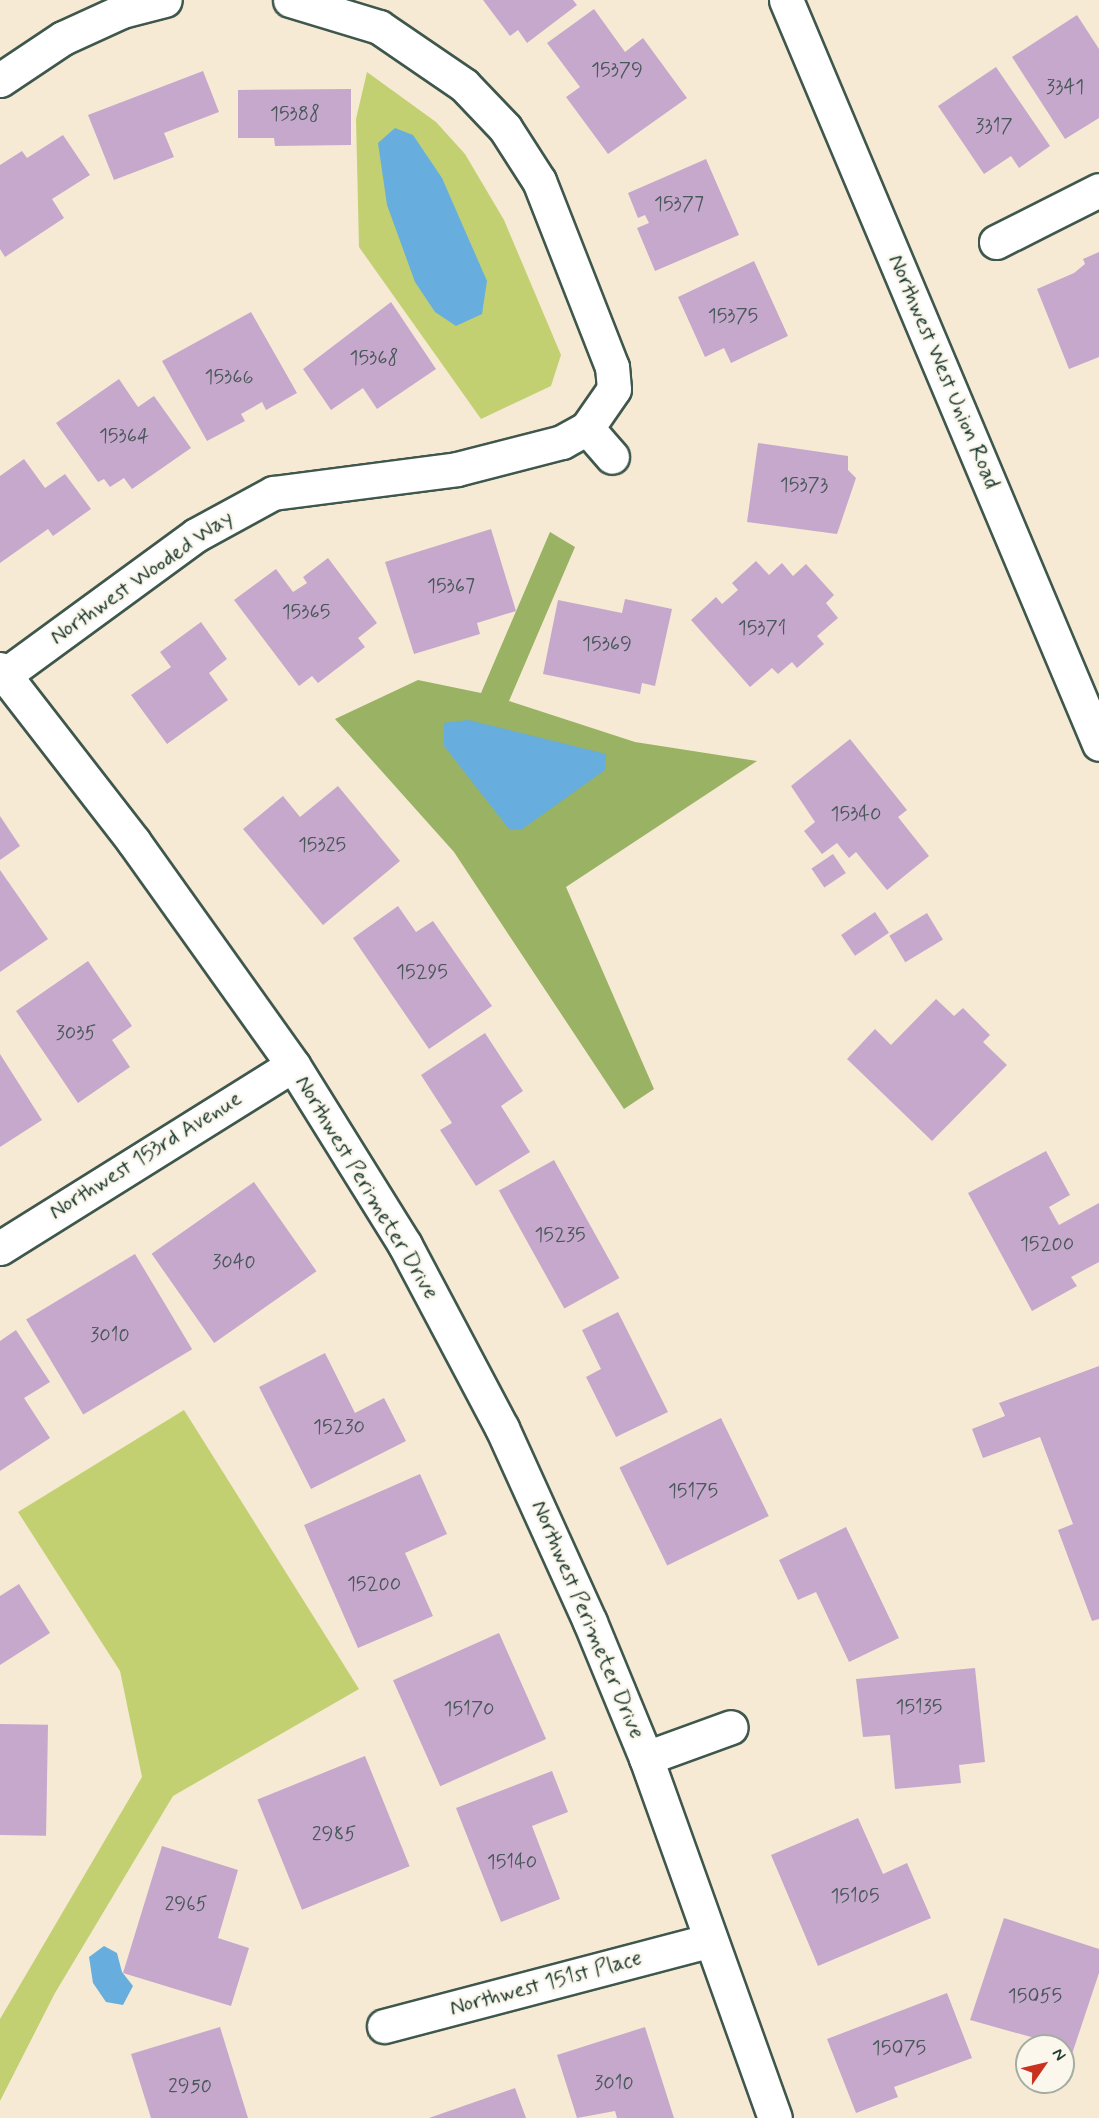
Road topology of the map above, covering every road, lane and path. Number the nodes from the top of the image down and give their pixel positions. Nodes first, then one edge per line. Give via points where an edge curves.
1 (165, 0) edge
2 (290, 0) edge
3 (786, 0) edge
4 (0, 80) edge
5 (1099, 190) edge
6 (996, 243) dead end
7 (587, 428) junction
8 (612, 457) dead end
9 (3, 672) edge
10 (1099, 744) edge
11 (292, 1065) junction
12 (0, 1248) edge
13 (731, 1727) dead end
14 (646, 1758) junction
15 (707, 1941) junction
16 (384, 2026) dead end
17 (774, 2118) edge

1 - 4 street via 63,38
2 - 7 street, Northwest Wooded Way via 379,27 446,70 505,128 539,181 612,367 614,389
3 - 10 street, Northwest West Union Road
5 - 6 street
7 - 8 street
7 - 9 street, Northwest Wooded Way via 562,442 457,469 273,493 196,535
9 - 11 street, Northwest Perimeter Drive
11 - 12 street, Northwest 153rd Avenue
11 - 14 street, Northwest Perimeter Drive via 405,1245 502,1428
13 - 14 street, Northwest Perimeter Drive
14 - 15 street, Northwest Perimeter Drive
15 - 16 street, Northwest 151st Place
15 - 17 street, Northwest Perimeter Drive

